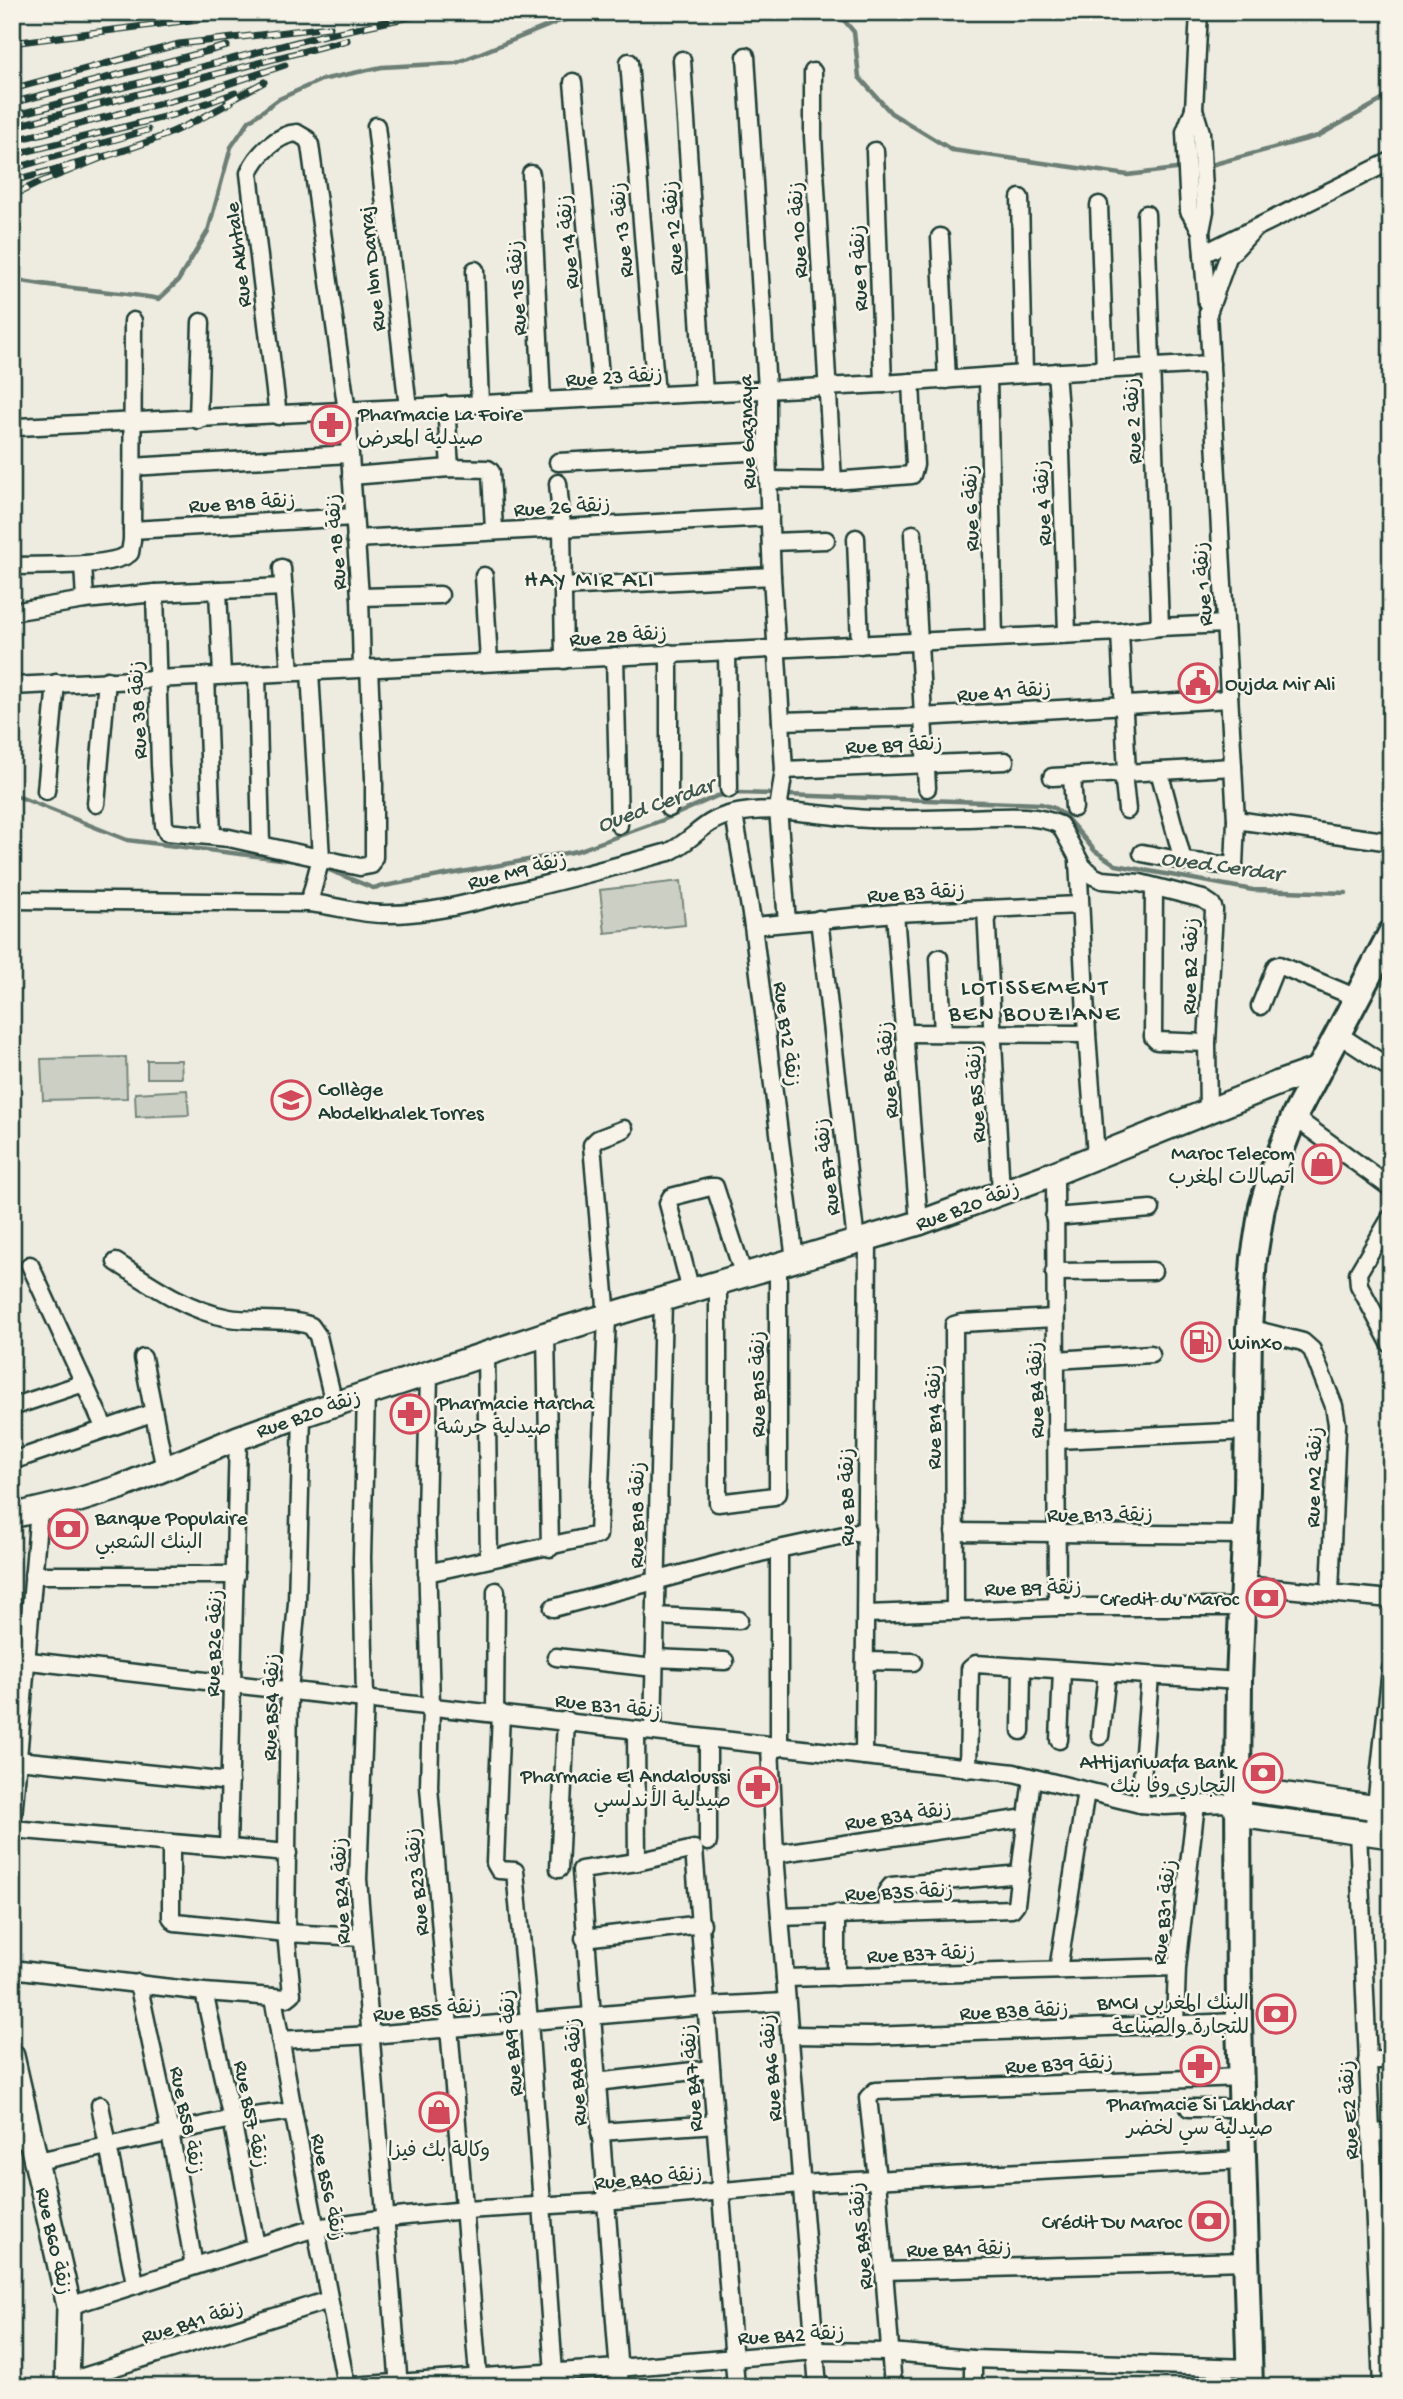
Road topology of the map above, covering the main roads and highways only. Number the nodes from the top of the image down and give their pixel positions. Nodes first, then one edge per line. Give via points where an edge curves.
1 (1391, 933) edge
2 (1250, 2377) edge

1 - 2 main road via 1294,1117 1262,1207 1255,1245 1234,1802

